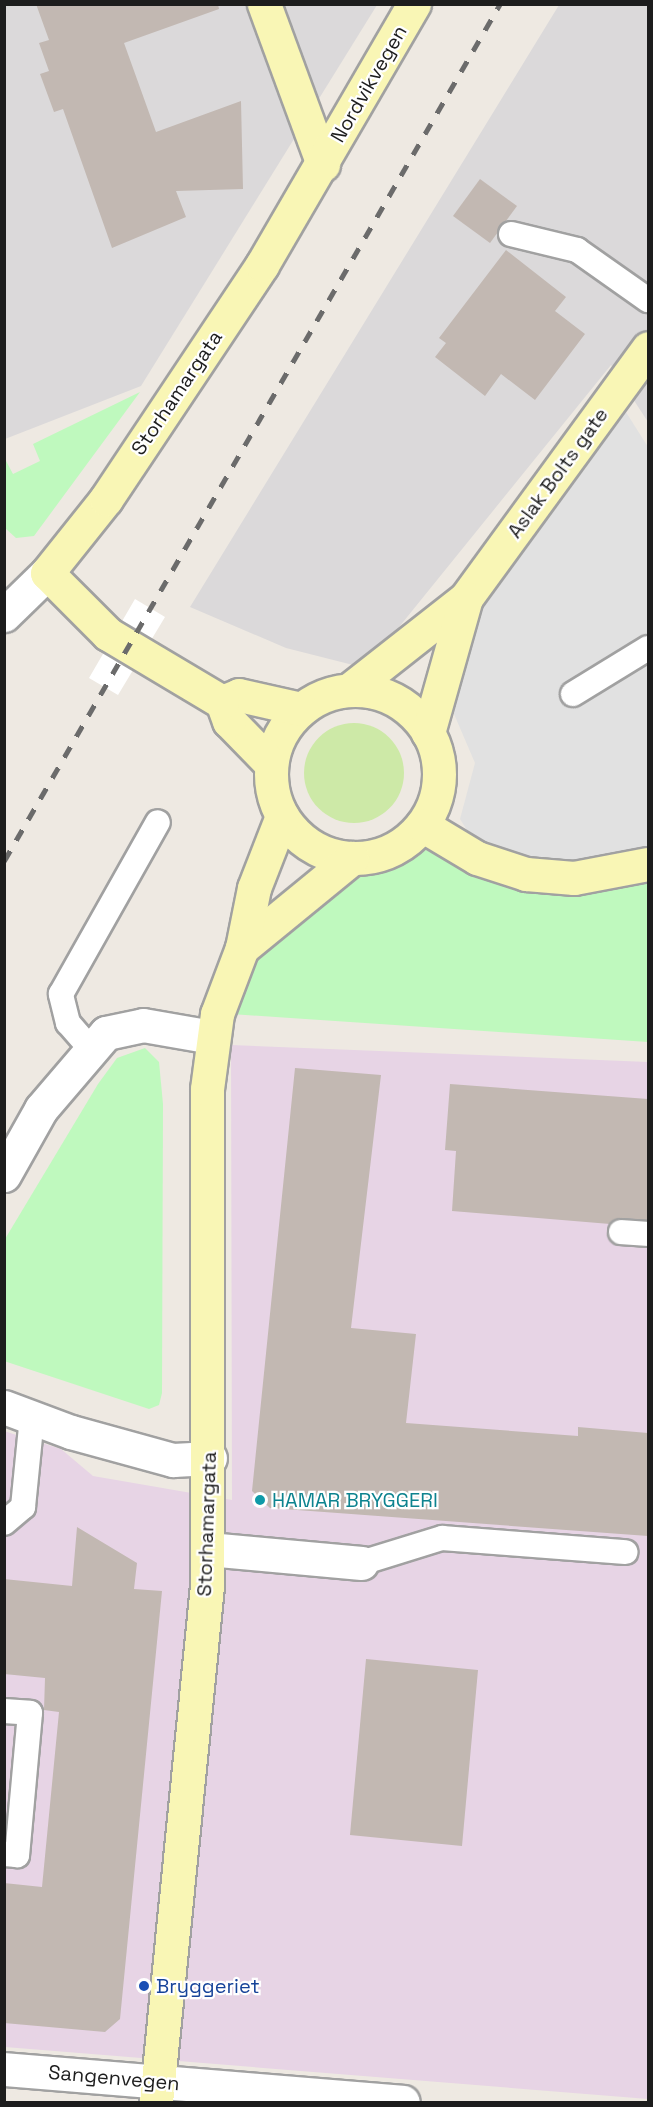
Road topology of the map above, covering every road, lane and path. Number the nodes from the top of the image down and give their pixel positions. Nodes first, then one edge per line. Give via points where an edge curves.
1 (264, 4) edge
2 (414, 4) edge
3 (323, 164) junction
4 (511, 234) dead end
5 (648, 300) edge
6 (648, 348) edge
7 (47, 573) junction
8 (466, 598) junction
9 (4, 615) edge
10 (648, 648) edge
11 (349, 690) junction
12 (573, 694) dead end
13 (222, 702) junction
14 (301, 709) junction
15 (428, 733) junction
16 (271, 764) junction
17 (282, 816) junction
18 (158, 822) dead end
19 (422, 825) junction
20 (352, 858) junction
21 (648, 864) edge
22 (242, 948) junction
23 (212, 1038) junction
24 (89, 1047) junction
25 (4, 1175) edge
26 (621, 1232) dead end
27 (648, 1234) edge
28 (18, 1412) edge
29 (210, 1458) junction
30 (4, 1523) edge
31 (208, 1549) junction
32 (625, 1552) dead end
33 (361, 1563) joint
34 (4, 1711) edge
35 (4, 1854) edge
36 (4, 2069) edge
37 (157, 2092) edge
38 (403, 2103) edge

1 - 3 main road
2 - 3 main road, Nordvikvegen
3 - 7 main road, Storhamargata via 106,499
4 - 5 lane via 577,250
6 - 8 main road, Aslak Bolts gate
7 - 9 street
7 - 13 main road via 108,634
8 - 11 main road, Aslak Bolts gate
8 - 15 main road, Aslak Bolts gate
10 - 12 lane
11 - 14 main road
11 - 15 main road via 390,698 416,716
13 - 14 main road via 239,695
13 - 16 main road via 230,721
14 - 16 main road via 281,734
15 - 19 main road via 438,780
16 - 17 main road
17 - 20 main road via 312,846
17 - 22 main road, Storhamargata via 254,888
18 - 24 lane via 61,994 68,1023
19 - 20 main road via 390,850
19 - 21 main road via 477,858 526,874 574,878
20 - 22 main road
22 - 23 main road, Storhamargata
23 - 24 street via 132,1025 106,1033
23 - 29 main road, Storhamargata via 207,1089
24 - 25 street via 41,1109
26 - 27 lane
28 - 29 street via 173,1460
28 - 30 lane via 23,1507
29 - 31 main road, Storhamargata
31 - 33 street
31 - 37 main road, Storhamargata
32 - 33 lane via 442,1538
34 - 35 lane via 30,1713 17,1855
36 - 37 street, Sangenvegen
37 - 38 street, Sangenvegen

